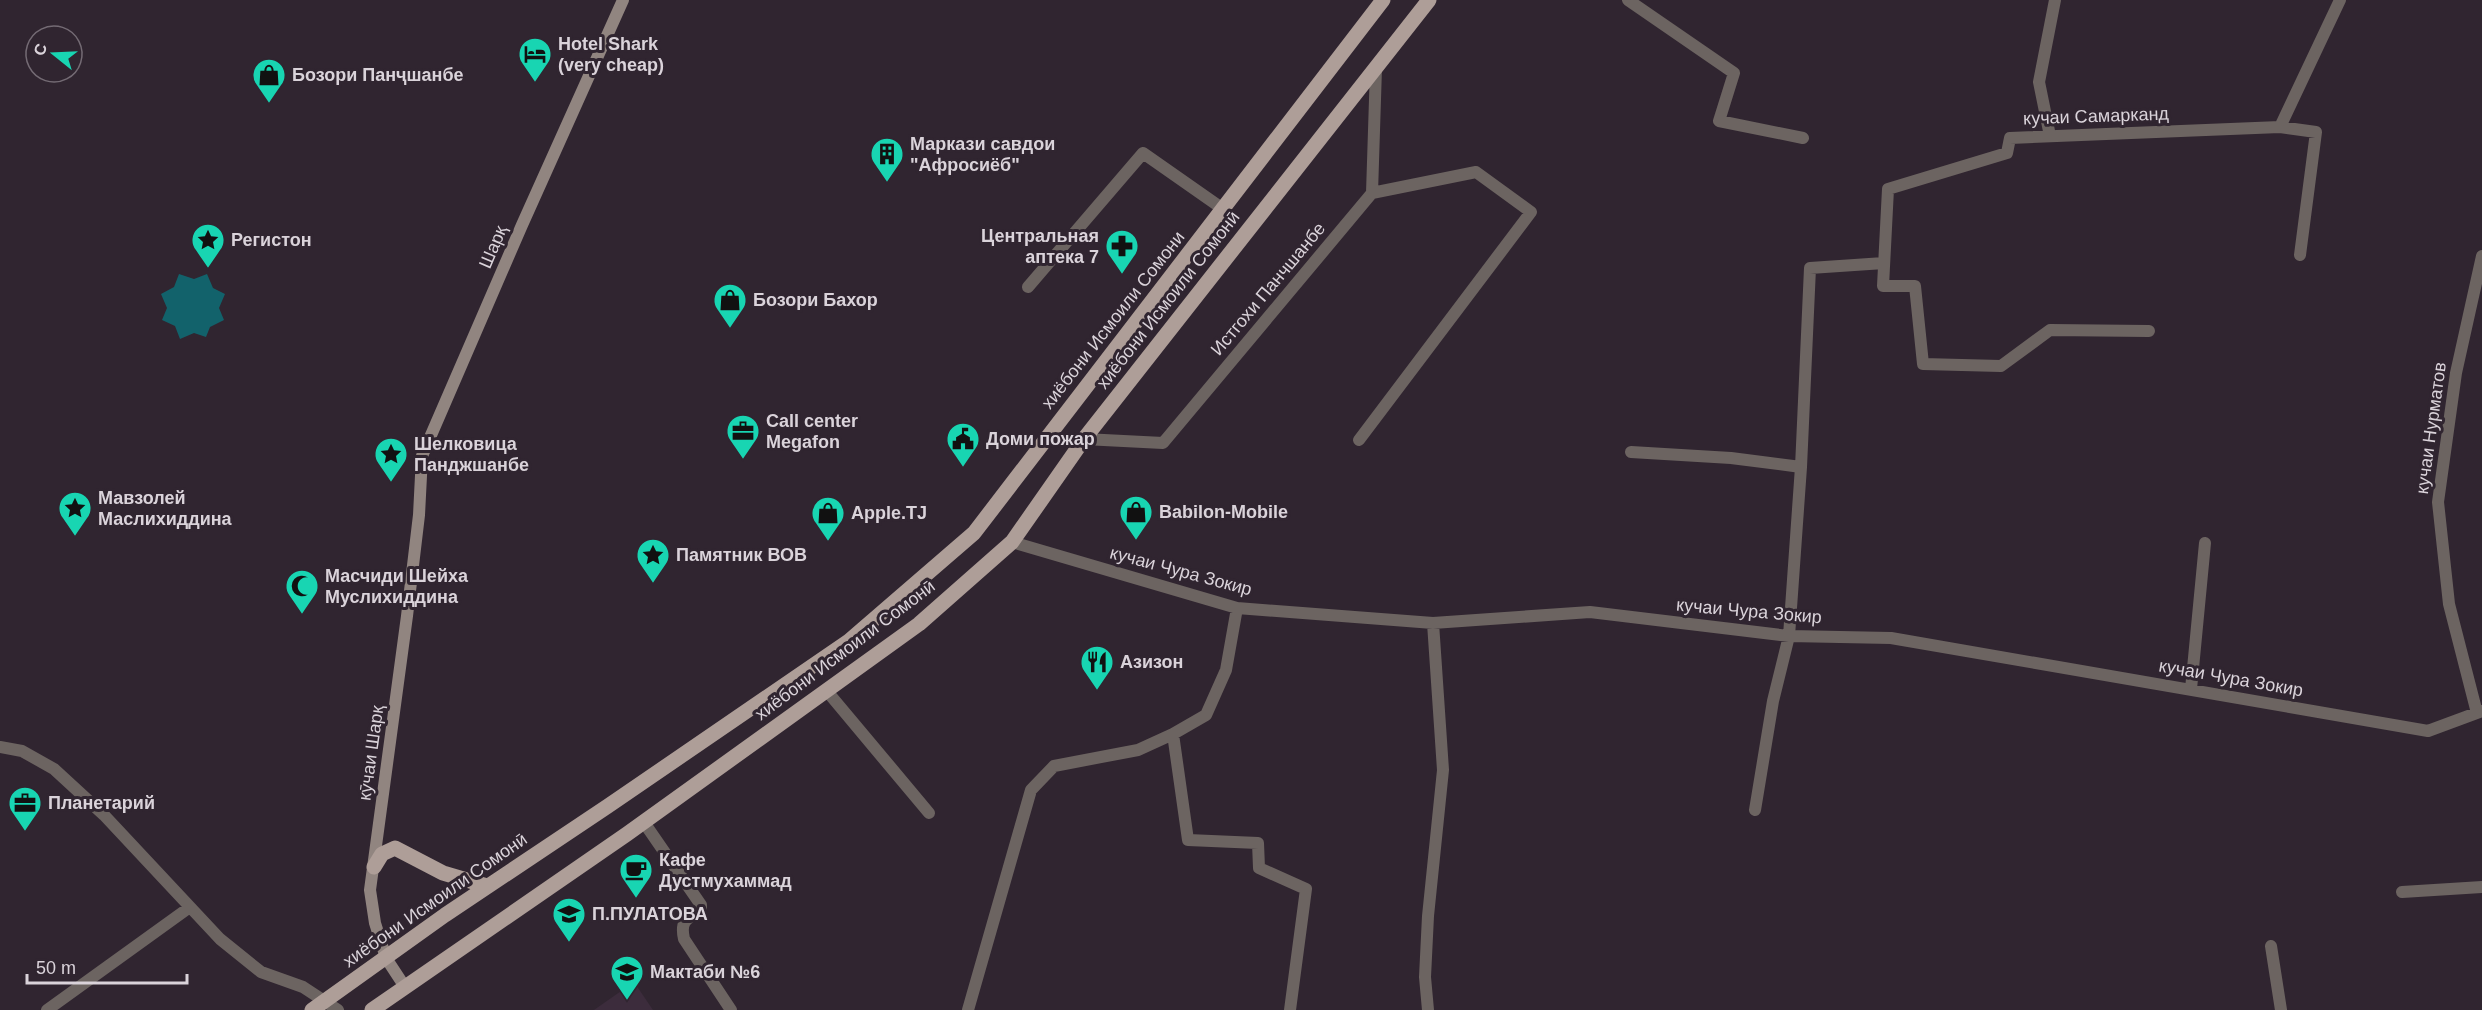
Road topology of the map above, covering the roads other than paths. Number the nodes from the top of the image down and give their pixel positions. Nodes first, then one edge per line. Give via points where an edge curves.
1 (623, 0) edge
2 (1383, 0) edge
3 (1429, 0) edge
4 (1628, 0) edge
5 (2055, 0) edge
6 (2340, 0) edge
7 (1376, 68) junction
8 (2280, 127) junction
9 (2050, 136) junction
10 (1803, 138) dead end
11 (1372, 193) junction
12 (1223, 209) junction
13 (2300, 255) dead end
14 (2482, 258) edge
15 (1884, 263) junction
16 (1028, 287) dead end
17 (2149, 331) dead end
18 (1084, 439) junction
19 (1359, 440) dead end
20 (1631, 452) dead end
21 (1801, 467) junction
22 (419, 515) joint
23 (1012, 542) junction
24 (2205, 543) dead end
25 (1237, 608) junction
26 (1433, 623) junction
27 (1789, 636) junction
28 (849, 641) joint
29 (2191, 689) junction
30 (826, 690) junction
31 (2479, 712) edge
32 (1173, 734) junction
33 (0, 747) edge
34 (1755, 810) dead end
35 (929, 813) dead end
36 (643, 821) junction
37 (374, 867) junction
38 (487, 886) junction
39 (2482, 887) edge
40 (2402, 892) dead end
41 (190, 907) junction
42 (2271, 946) dead end
43 (386, 958) junction
44 (405, 987) junction
45 (324, 1000) junction
46 (47, 1010) edge
47 (312, 1010) edge
48 (338, 1010) edge
49 (372, 1010) edge
50 (730, 1010) edge
51 (968, 1010) edge
52 (1290, 1010) edge
53 (1428, 1010) edge
54 (2281, 1010) edge

1 - 22 main road, Шарқ via 422,456
2 - 12 main road, хиёбони Исмоили Сомони
3 - 7 main road, хиёбони Исмоили Сомонӣ
4 - 10 street via 1734,73 1719,121
5 - 9 street via 2039,82
6 - 8 street
7 - 11 street
7 - 18 main road, хиёбони Исмоили Сомонӣ
8 - 9 street, кучаи Самарканд
8 - 13 street, кучаи Самарканд via 2316,132
9 - 15 street, кучаи Самарканд via 2010,138 2007,153 1887,189
11 - 18 street, Истгохи Панчшанбе via 1163,443
11 - 19 street via 1476,172 1531,212
12 - 16 street via 1143,153
12 - 28 main road, хиёбони Исмоили Сомони via 974,533
14 - 31 street, кучаи Нурматов via 2456,373 2438,502 2449,604
15 - 17 street, кучаи Самарканд via 1883,286 1915,286 1923,364 2001,366 2050,330
15 - 21 street via 1810,268
18 - 23 main road, хиёбони Исмоили Сомонӣ
20 - 21 street
21 - 27 street
22 - 37 main road, кӯчаи Шарқ
23 - 25 street, кучаи Чура Зокир
23 - 30 main road, хиёбони Исмоили Сомонӣ via 919,624
24 - 29 street
25 - 26 street, кучаи Чура Зокир
25 - 32 street via 1226,670 1206,715
26 - 27 street, кучаи Чура Зокир via 1590,612
26 - 53 street via 1443,770 1428,916
27 - 29 street, кучаи Чура Зокир via 1891,638
27 - 34 street via 1773,701
28 - 38 main road, хиёбони Исмоили Сомонӣ
29 - 31 street, кучаи Чура Зокир via 2428,730
30 - 35 street
30 - 36 main road, хиёбони Исмоили Сомонӣ
32 - 51 street via 1138,750 1054,766 1031,790
32 - 52 street via 1188,840 1258,843 1259,868 1306,889
33 - 41 street via 22,751 54,770 104,815
36 - 44 main road, хиёбони Исмоили Сомонӣ
36 - 50 street via 701,905 701,911 686,919 684,939
37 - 38 main road via 382,854 395,848 443,873
37 - 43 main road, кӯчаи Шарқ via 370,890
38 - 43 main road, хиёбони Исмоили Сомонӣ
39 - 40 street
41 - 45 street via 220,939 261,972 303,987
41 - 46 street
42 - 54 street
43 - 44 main road, кӯчаи Шарқ
43 - 45 main road, хиёбони Исмоили Сомонӣ
44 - 49 main road, хиёбони Исмоили Сомонӣ
45 - 47 main road, хиёбони Исмоили Сомонӣ
45 - 48 street

